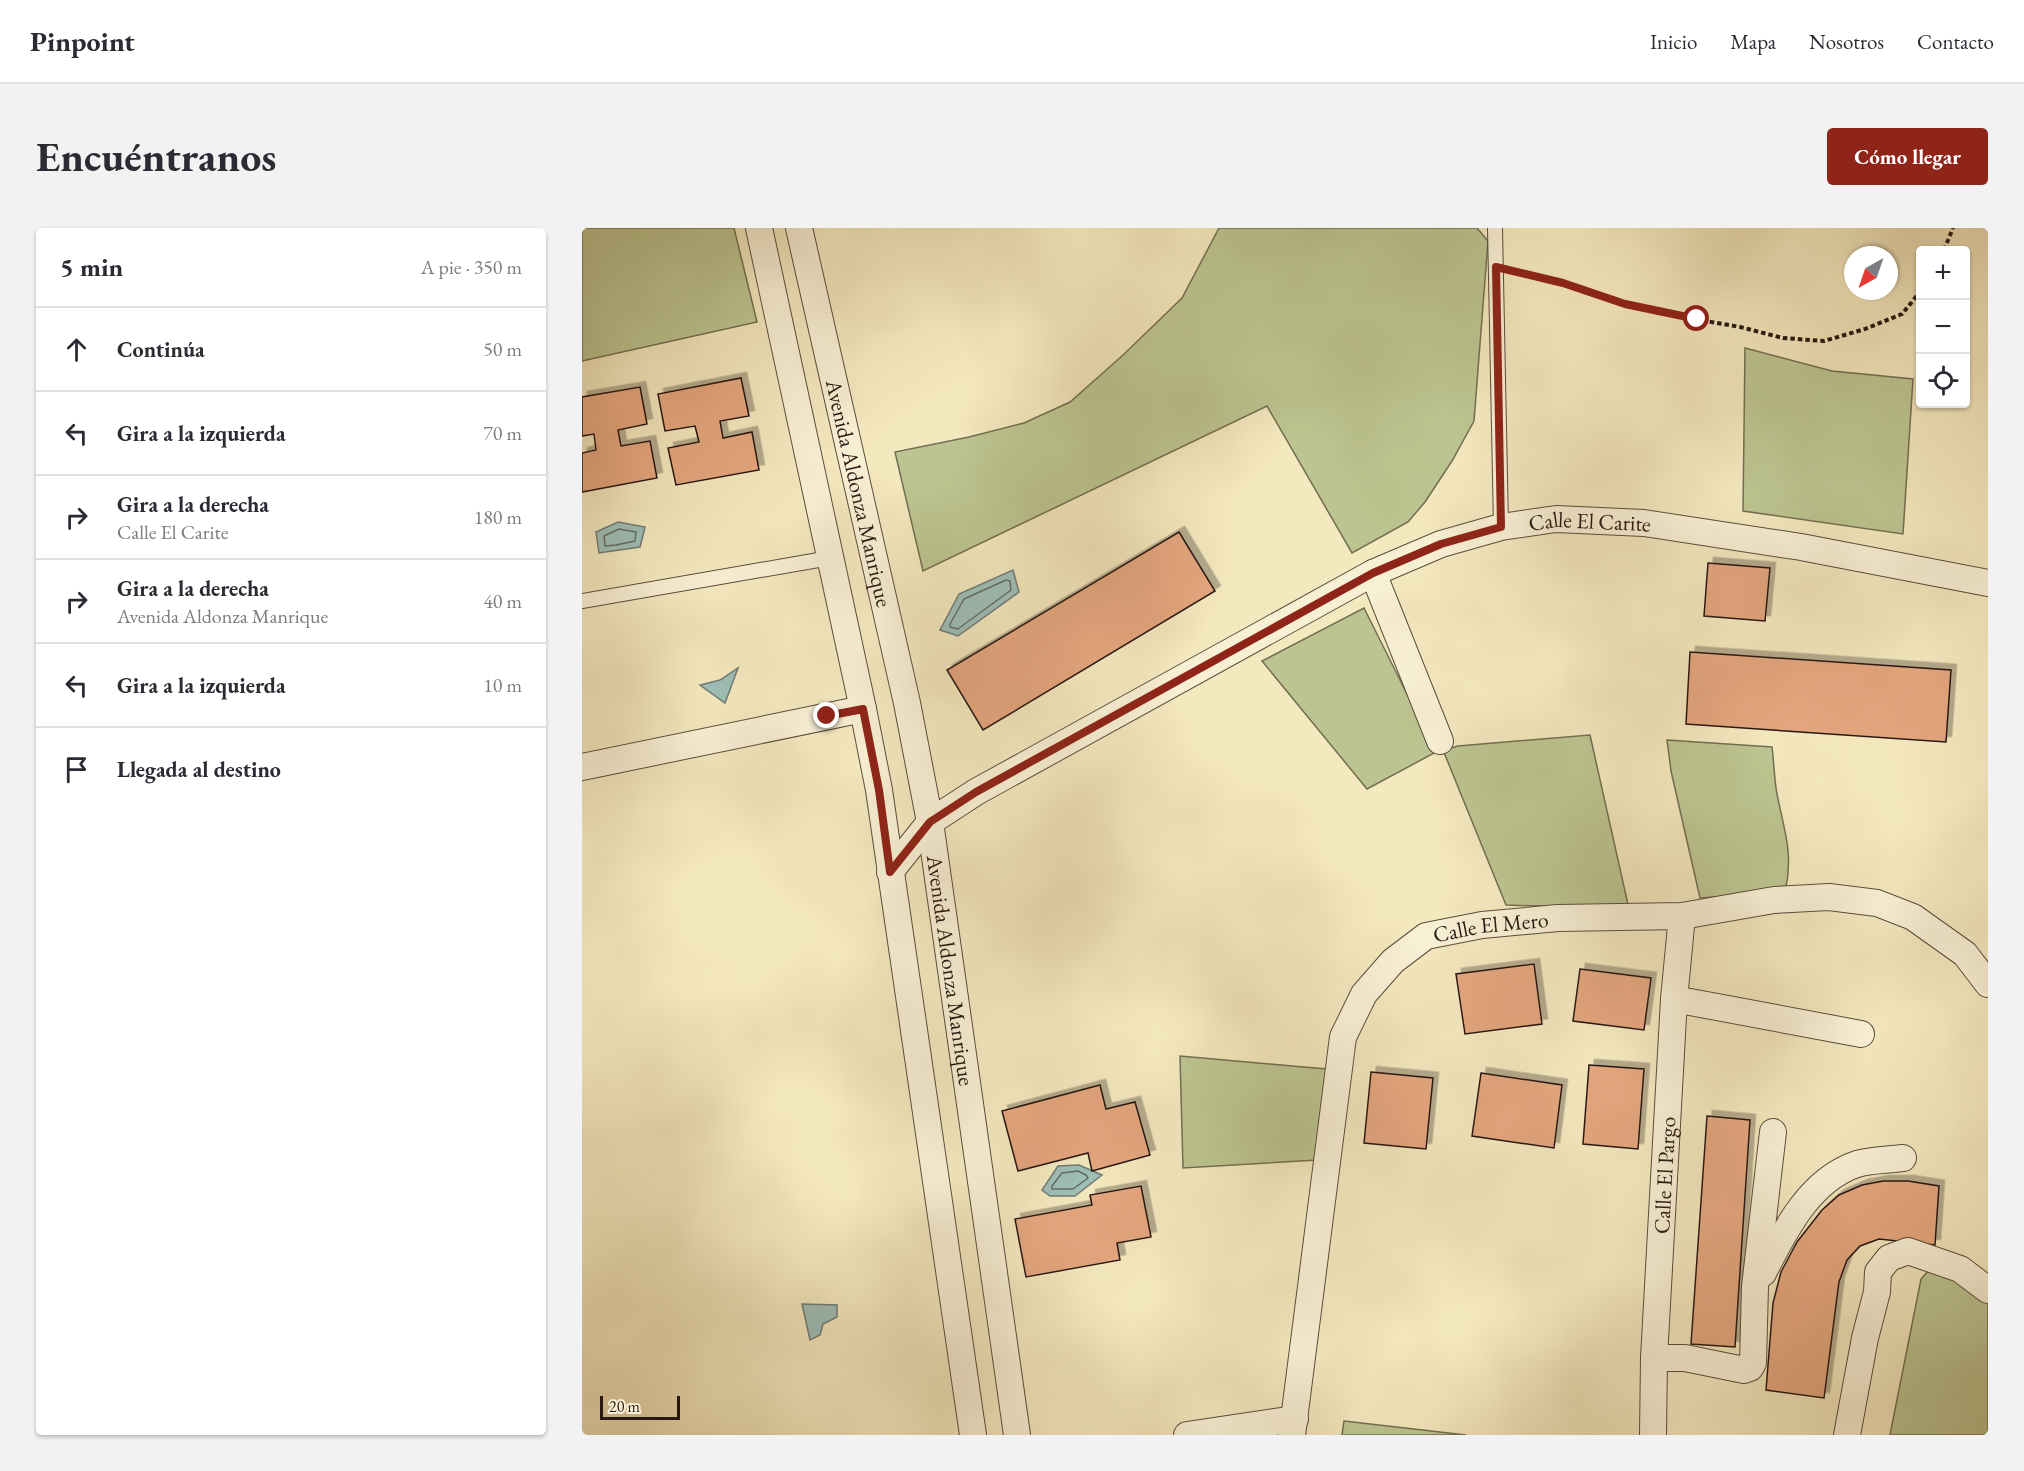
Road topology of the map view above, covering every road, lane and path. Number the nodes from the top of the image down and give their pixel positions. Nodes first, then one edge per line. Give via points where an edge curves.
1 (759, 228) edge
2 (799, 228) edge
3 (1495, 228) edge
4 (1953, 228) edge
5 (1946, 246) edge
6 (1496, 267) junction
7 (1916, 297) edge
8 (1501, 527) junction
9 (830, 558) junction
10 (1373, 573) junction
11 (1988, 583) edge
12 (582, 601) edge
13 (863, 709) junction
14 (1440, 741) dead end
15 (582, 767) edge
16 (930, 822) junction
17 (890, 872) junction
18 (1682, 916) junction
19 (1988, 984) edge
20 (1674, 999) junction
21 (1861, 1034) dead end
22 (1773, 1132) dead end
23 (1903, 1158) dead end
24 (1755, 1287) junction
25 (1988, 1290) edge
26 (1654, 1358) junction
27 (1294, 1427) edge
28 (973, 1435) edge
29 (1017, 1435) edge
30 (1187, 1435) edge
31 (1653, 1435) edge
32 (1847, 1435) edge

1 - 9 street, Avenida Aldonza Manrique
2 - 16 street, Avenida Aldonza Manrique via 907,703
3 - 6 lane
4 - 5 path
6 - 7 path via 1661,313 1783,338 1824,341 1902,314
6 - 8 lane
8 - 10 street, Calle El Carite via 1441,544
8 - 11 street, Calle El Carite via 1556,519 1644,524 1801,547
9 - 12 lane
9 - 13 street, Avenida Aldonza Manrique
10 - 14 street
10 - 16 street, Calle El Carite via 976,792
13 - 15 street
13 - 17 street, Avenida Aldonza Manrique
16 - 17 street, Calle El Carite
16 - 29 street, Avenida Aldonza Manrique
17 - 28 street, Avenida Aldonza Manrique
18 - 19 street, Calle El Mero via 1774,900 1829,897 1877,903 1913,917 1965,954
18 - 20 street, Calle El Pargo
18 - 27 street, Calle El Mero via 1558,918 1482,924 1426,936 1393,961 1364,994 1343,1037
20 - 21 street
20 - 26 street, Calle El Pargo
22 - 24 street
23 - 24 street via 1858,1164 1815,1190 1788,1224
24 - 26 street via 1750,1368 1685,1358
25 - 32 street via 1960,1269 1908,1251 1889,1258 1878,1272
26 - 31 street, Calle El Pargo
27 - 30 street

